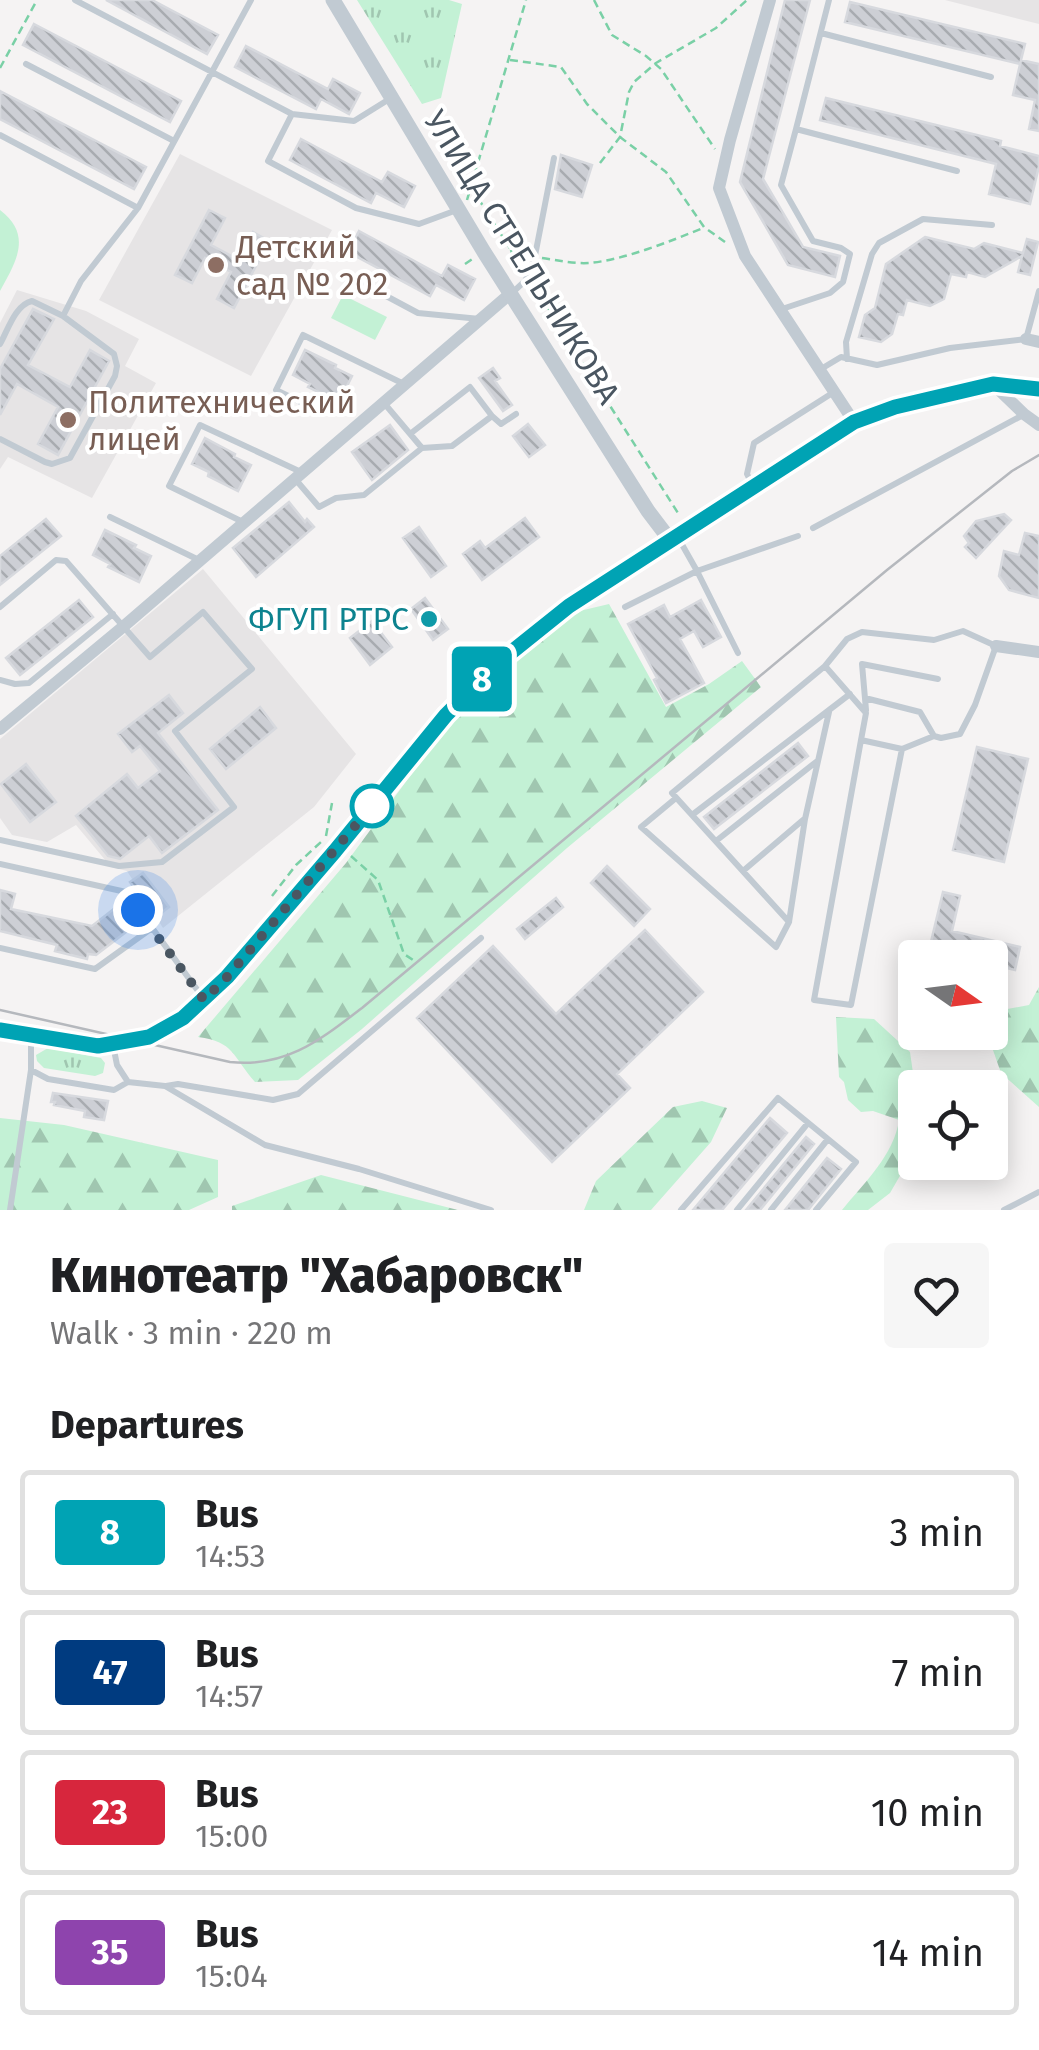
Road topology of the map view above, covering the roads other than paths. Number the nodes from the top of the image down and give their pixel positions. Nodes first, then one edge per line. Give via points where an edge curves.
1 (76, 0) edge
2 (333, 0) edge
3 (770, 0) edge
4 (830, 0) edge
5 (249, 1) edge
6 (822, 32) junction
7 (26, 64) dead end
8 (212, 72) junction
9 (991, 78) dead end
10 (392, 98) junction
11 (292, 114) junction
12 (796, 129) junction
13 (0, 136) edge
14 (174, 141) junction
15 (554, 158) dead end
16 (957, 171) dead end
17 (462, 205) junction
18 (138, 208) junction
19 (992, 225) dead end
20 (345, 274) dead end
21 (1039, 292) edge
22 (511, 293) junction
23 (781, 310) junction
24 (63, 316) junction
25 (482, 319) junction
26 (1032, 341) edge
27 (0, 344) edge
28 (848, 358) junction
29 (821, 369) junction
30 (405, 384) junction
31 (993, 384) junction
32 (1039, 389) edge
33 (835, 391) junction
34 (384, 403) junction
35 (311, 407) dead end
36 (516, 414) dead end
37 (1024, 414) junction
38 (492, 416) junction
39 (854, 422) junction
40 (1039, 425) edge
41 (410, 434) junction
42 (0, 440) edge
43 (422, 448) junction
44 (299, 476) junction
45 (753, 486) junction
46 (110, 518) dead end
47 (244, 522) junction
48 (813, 528) dead end
49 (798, 536) dead end
50 (674, 538) junction
51 (200, 561) junction
52 (697, 571) junction
53 (0, 607) edge
54 (624, 607) dead end
55 (113, 614) junction
56 (124, 626) junction
57 (996, 646) junction
58 (738, 652) dead end
59 (1039, 652) edge
60 (824, 666) junction
61 (938, 679) dead end
62 (0, 680) edge
63 (850, 694) junction
64 (865, 698) junction
65 (829, 712) junction
66 (866, 713) junction
67 (0, 729) edge
68 (934, 736) junction
69 (862, 740) junction
70 (902, 749) junction
71 (817, 762) junction
72 (677, 798) junction
73 (692, 815) junction
74 (805, 818) junction
75 (0, 840) edge
76 (716, 841) junction
77 (0, 864) edge
78 (743, 872) junction
79 (789, 922) junction
80 (152, 928) junction
81 (481, 938) dead end
82 (0, 948) edge
83 (204, 1000) junction
84 (0, 1030) edge
85 (31, 1036) junction
86 (113, 1045) junction
87 (30, 1070) junction
88 (128, 1082) junction
89 (165, 1086) junction
90 (808, 1123) junction
91 (828, 1139) junction
92 (1039, 1192) edge
93 (10, 1210) edge
94 (491, 1210) edge
95 (681, 1210) edge
96 (737, 1210) edge
97 (771, 1210) edge
98 (816, 1210) edge
99 (1004, 1210) edge

1 - 8 lane
2 - 10 street, УЛИЦА СТРЕЛЬНИКОВА
3 - 23 street via 719,188 745,256
4 - 6 lane
5 - 8 lane
6 - 9 lane
6 - 12 lane
7 - 14 lane
8 - 11 lane
8 - 14 lane
10 - 11 lane via 354,121
10 - 17 street, УЛИЦА СТРЕЛЬНИКОВА
11 - 17 lane via 268,161 356,208 420,224
12 - 16 lane
12 - 23 lane via 781,185 813,241 850,254 843,282 830,293
13 - 18 lane
14 - 18 lane
15 - 22 lane via 535,256 528,277
17 - 22 street, УЛИЦА СТРЕЛЬНИКОВА
18 - 24 lane
19 - 28 lane via 923,219 879,244 846,342
20 - 25 lane via 418,312
21 - 26 lane
22 - 25 street
22 - 50 street, УЛИЦА СТРЕЛЬНИКОВА via 648,512
23 - 29 street
24 - 27 lane via 24,302
24 - 42 lane via 114,354 115,376 70,458 44,462
25 - 30 street
26 - 28 lane via 950,348 877,365
28 - 29 lane
29 - 33 street
30 - 34 street
30 - 35 lane via 303,335 276,390
31 - 32 main road
31 - 37 street
31 - 39 main road
33 - 39 street
33 - 45 lane via 754,443 748,474
34 - 41 lane
34 - 44 street
36 - 38 lane via 501,424
37 - 40 street
37 - 48 lane
38 - 41 lane via 470,387
38 - 43 lane via 452,446
39 - 45 main road
41 - 43 lane
43 - 44 lane via 364,495 319,507
44 - 47 street
44 - 47 lane via 200,425 169,486
45 - 50 main road
46 - 51 lane
47 - 51 street
49 - 52 lane
50 - 52 lane
50 - 83 main road via 569,606 499,662 446,715
51 - 56 street
52 - 54 lane
52 - 58 lane
53 - 55 lane via 56,560 66,561
55 - 56 lane
55 - 62 lane via 29,683
56 - 67 street
56 - 75 lane via 150,657 203,612 252,669 175,731 234,807 162,862 119,866
57 - 59 street
57 - 60 lane via 963,631 934,640 862,632
57 - 68 lane via 960,734
60 - 63 lane
60 - 72 lane via 672,793
61 - 64 lane via 862,664
63 - 65 lane
63 - 66 lane
64 - 66 lane
64 - 68 lane via 920,712
65 - 71 lane
65 - 73 lane
66 - 69 lane
68 - 70 lane
69 - 70 lane
69 - 70 lane via 814,1000 851,1005
71 - 74 lane
71 - 76 lane
72 - 73 lane
72 - 79 lane via 640,827 776,947
73 - 76 lane
74 - 78 lane
74 - 79 lane
76 - 78 lane
77 - 80 lane via 126,892
78 - 79 lane
80 - 82 lane via 94,970
80 - 83 lane
81 - 89 lane via 298,1094 273,1100
83 - 86 main road via 149,1037
84 - 85 main road
85 - 86 main road
85 - 87 lane
86 - 88 lane
87 - 88 lane via 114,1090
87 - 93 lane
88 - 89 lane
89 - 94 lane via 265,1145
90 - 91 lane
90 - 95 lane via 778,1098
90 - 96 lane
91 - 97 lane
91 - 98 lane via 856,1162
92 - 99 lane

